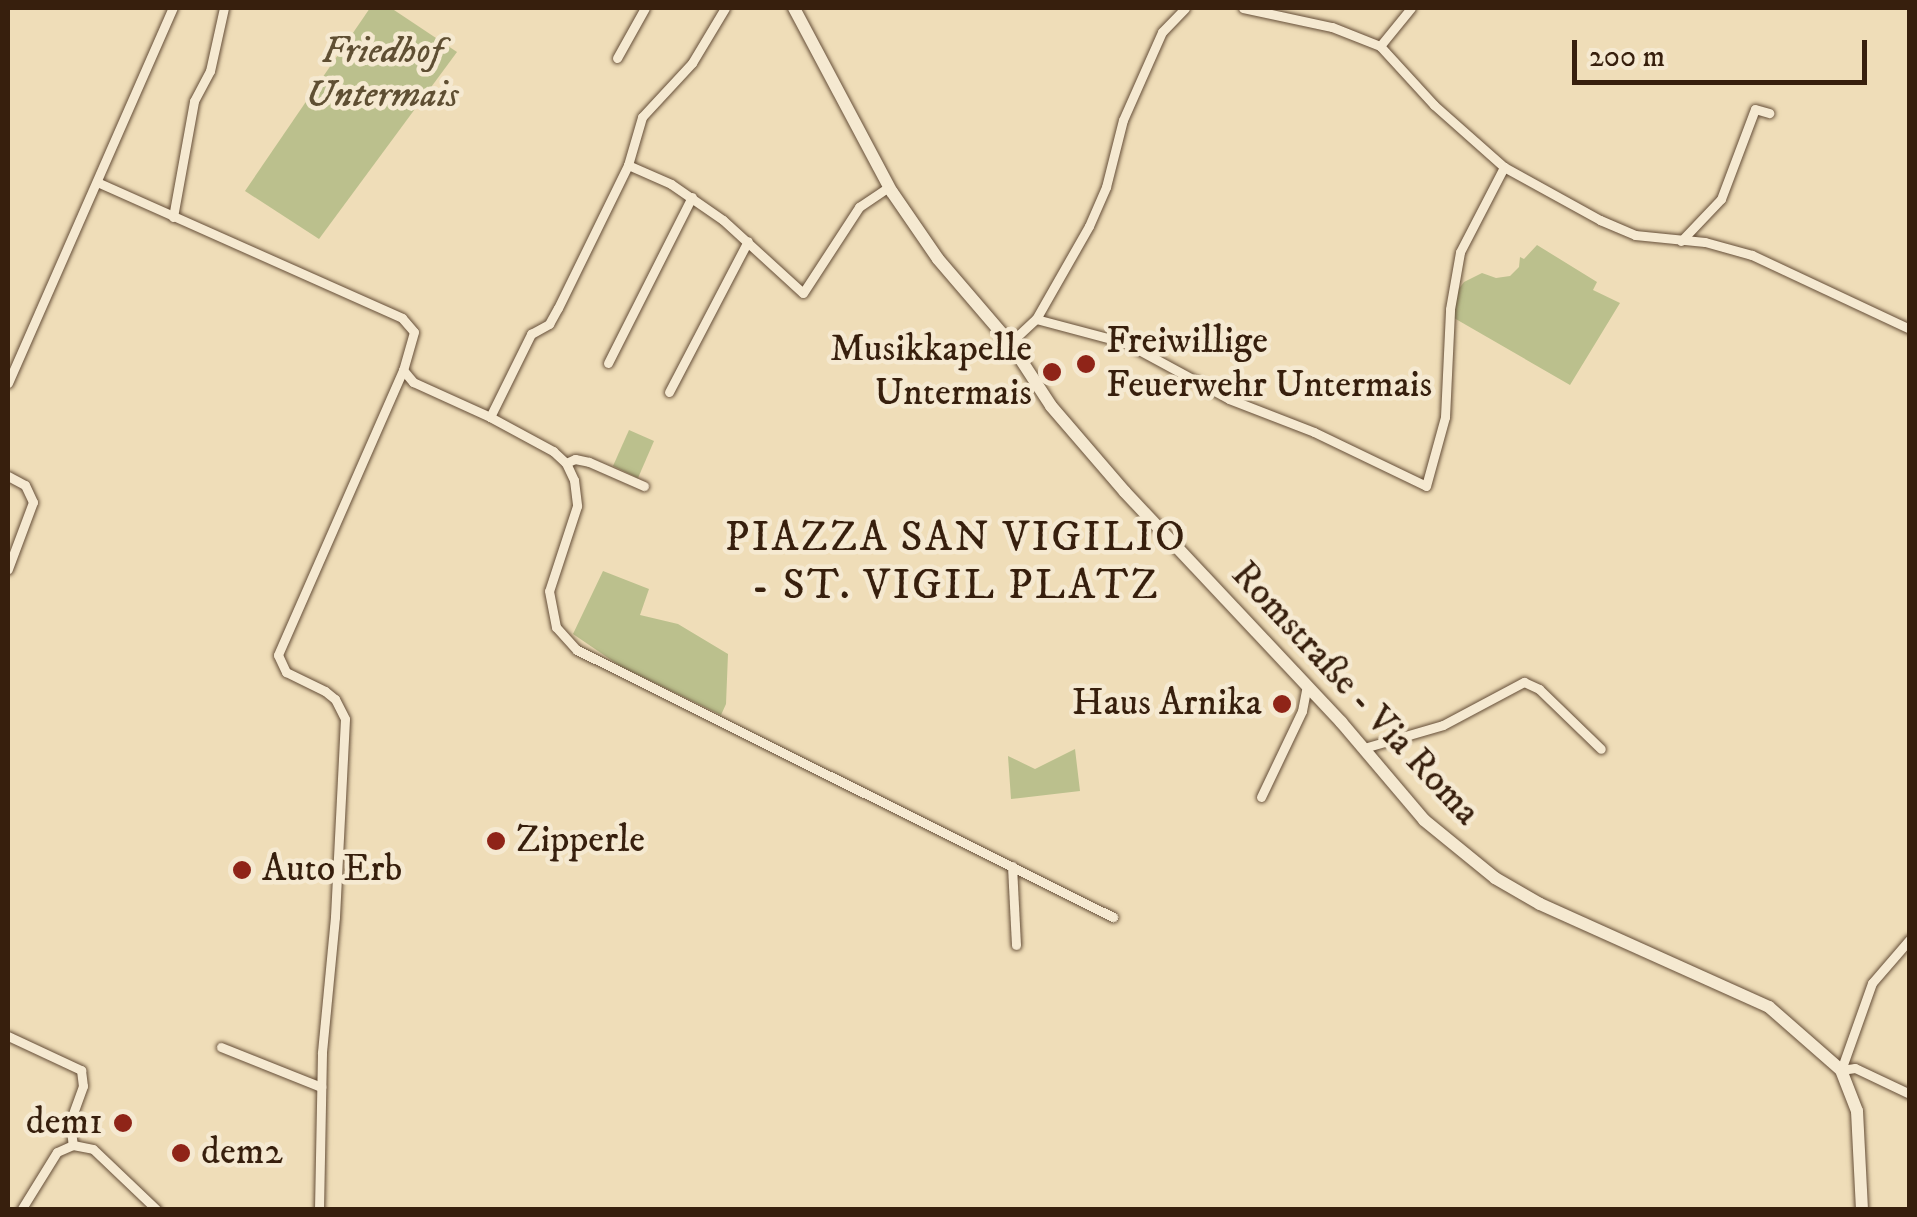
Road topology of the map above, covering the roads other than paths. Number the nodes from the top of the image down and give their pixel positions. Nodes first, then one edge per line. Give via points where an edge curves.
1 (173, 8) edge
2 (224, 8) edge
3 (646, 8) edge
4 (724, 8) edge
5 (794, 8) edge
6 (1184, 8) edge
7 (1243, 8) edge
8 (1411, 8) edge
9 (1380, 46) junction
10 (617, 58) dead end
11 (1769, 113) dead end
12 (628, 164) junction
13 (1504, 167) junction
14 (97, 182) junction
15 (890, 187) junction
16 (692, 197) junction
17 (173, 216) junction
18 (748, 241) junction
19 (1681, 241) junction
20 (1036, 319) junction
21 (1910, 329) edge
22 (1010, 343) junction
23 (608, 363) dead end
24 (403, 370) junction
25 (8, 382) edge
26 (669, 392) dead end
27 (490, 417) junction
28 (566, 463) junction
29 (8, 476) edge
30 (644, 486) dead end
31 (8, 569) edge
32 (1305, 691) junction
33 (1364, 748) junction
34 (1601, 750) dead end
35 (1260, 797) dead end
36 (1012, 866) junction
37 (1112, 917) dead end
38 (1910, 938) edge
39 (1016, 944) dead end
40 (8, 1036) edge
41 (221, 1046) dead end
42 (1841, 1070) junction
43 (321, 1088) junction
44 (1910, 1094) edge
45 (73, 1145) junction
46 (20, 1210) edge
47 (157, 1210) edge
48 (318, 1210) edge
49 (1862, 1210) edge

1 - 14 street
2 - 17 street via 210,71 194,101
3 - 10 street
4 - 12 street via 692,63 642,117
5 - 15 street, Romstraße - Via Roma
6 - 20 street via 1162,32 1124,120 1106,188
7 - 9 street via 1332,27
8 - 9 street
9 - 13 street
11 - 19 street via 1754,109 1721,199
12 - 16 street
12 - 27 street via 549,324 531,334
13 - 19 street via 1635,235
13 - 20 street via 1460,252 1445,417 1426,486 1204,387 1126,343
14 - 17 street
14 - 25 street
15 - 18 street via 859,207 803,292
15 - 22 street, Romstraße - Via Roma via 938,259
16 - 18 street
16 - 23 street
17 - 24 street via 402,318 414,332
18 - 26 street
19 - 21 street via 1752,255
20 - 22 street
22 - 32 street, Romstraße - Via Roma via 1051,406
24 - 27 street via 413,382
24 - 43 street via 280,647 286,672 335,699 345,719
27 - 28 street
28 - 30 street via 590,462
28 - 36 street via 577,506 549,591 556,627 577,650
29 - 31 street via 25,485 33,502
32 - 33 street, Romstraße - Via Roma
32 - 35 street
33 - 34 street via 1443,725 1524,682
33 - 42 street, Romstraße - Via Roma via 1424,820 1495,878 1769,1006
36 - 37 street
36 - 39 street
38 - 42 street via 1872,982
40 - 45 street via 81,1070 83,1086 70,1122
41 - 43 street
42 - 44 street via 1855,1068
42 - 49 street, Romstraße - Via Roma via 1857,1111
43 - 48 street
45 - 46 street via 57,1152
45 - 47 street via 93,1149

